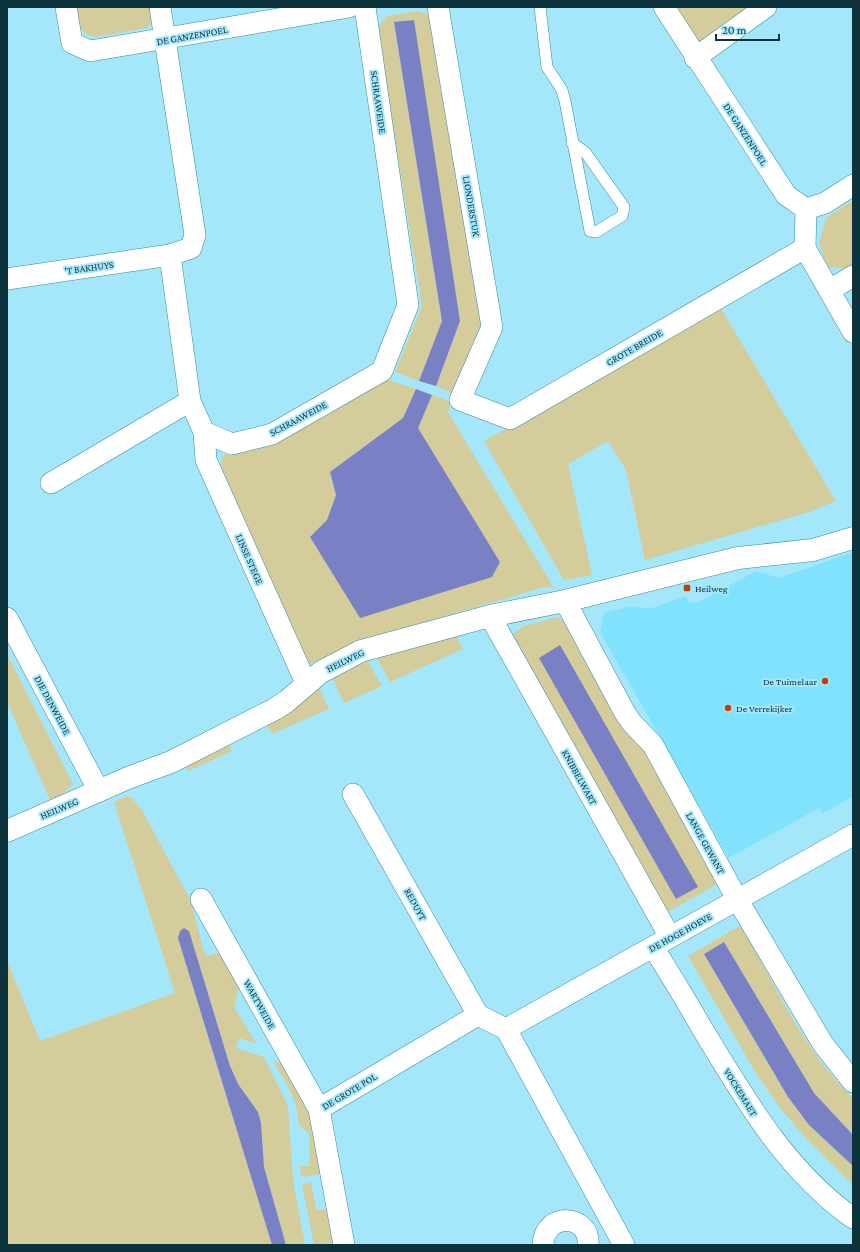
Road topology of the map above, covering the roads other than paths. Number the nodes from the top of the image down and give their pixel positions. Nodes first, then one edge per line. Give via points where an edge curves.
1 (66, 7) edge
2 (160, 7) edge
3 (349, 7) edge
4 (365, 7) edge
5 (438, 7) edge
6 (540, 7) edge
7 (664, 7) edge
8 (766, 7) edge
9 (165, 39) junction
10 (695, 58) junction
11 (572, 143) junction
12 (853, 185) edge
13 (806, 209) junction
14 (805, 248) junction
15 (170, 255) junction
16 (853, 276) edge
17 (7, 279) edge
18 (830, 290) junction
19 (853, 332) edge
20 (460, 400) joint
21 (190, 401) junction
22 (204, 432) junction
23 (51, 483) dead end
24 (853, 538) edge
25 (565, 601) junction
26 (490, 616) junction
27 (7, 618) edge
28 (306, 683) junction
29 (99, 791) junction
30 (353, 794) dead end
31 (7, 830) edge
32 (853, 835) edge
33 (201, 899) dead end
34 (737, 899) junction
35 (661, 942) junction
36 (478, 1015) junction
37 (506, 1029) junction
38 (853, 1082) edge
39 (319, 1109) junction
40 (608, 1216) junction
41 (853, 1218) edge
42 (587, 1238) edge
43 (344, 1245) edge
44 (543, 1245) edge
45 (624, 1245) edge

1 - 9 street, DE GANZENPOEL via 72,43 90,51
2 - 9 street
3 - 9 street, DE GANZENPOEL
4 - 22 street, SCHRAAWEIDE via 408,305 382,371 272,434 232,444
5 - 20 street, LIONDERSTUK via 492,327
6 - 11 lane via 547,67 562,90
7 - 10 street, DE GANZENPOEL
8 - 10 street
9 - 15 street via 195,236 191,248
10 - 13 street, DE GANZENPOEL via 786,195
11 - 11 lane via 590,231 596,232 622,216 624,207 584,152
12 - 13 street via 825,203
13 - 14 street
14 - 18 street
14 - 20 street, GROTE BREIDE via 510,419
15 - 17 street, 'T BAKHUYS
15 - 21 street
16 - 18 street
18 - 19 street
21 - 22 street
21 - 23 street
22 - 28 street, LINSE STEGE via 206,460
24 - 25 street, HEILWEG via 813,550 738,558
25 - 26 street, HEILWEG
25 - 34 street, LANGE GEWANT via 632,723 653,745
26 - 28 street, HEILWEG via 361,651
26 - 35 street, KNIBBELWART
27 - 29 street, DIE DENWEIDE
28 - 29 street, HEILWEG via 287,702 275,709 171,762
29 - 31 street, HEILWEG
30 - 36 street, REDUYT
32 - 34 street, DE HOGE HOEVE
33 - 39 street, WARTWEIDE
34 - 35 street, DE HOGE HOEVE
34 - 38 street, LANGE GEWANT via 824,1044
35 - 37 street, DE HOGE HOEVE
35 - 41 street, VOCKEMAET via 746,1100 768,1134 834,1204
36 - 37 street
36 - 39 street, DE GROTE POL
37 - 40 street
39 - 43 street, DE GROTE POL
40 - 42 street
40 - 45 street
42 - 44 street via 579,1224 562,1220 547,1229

